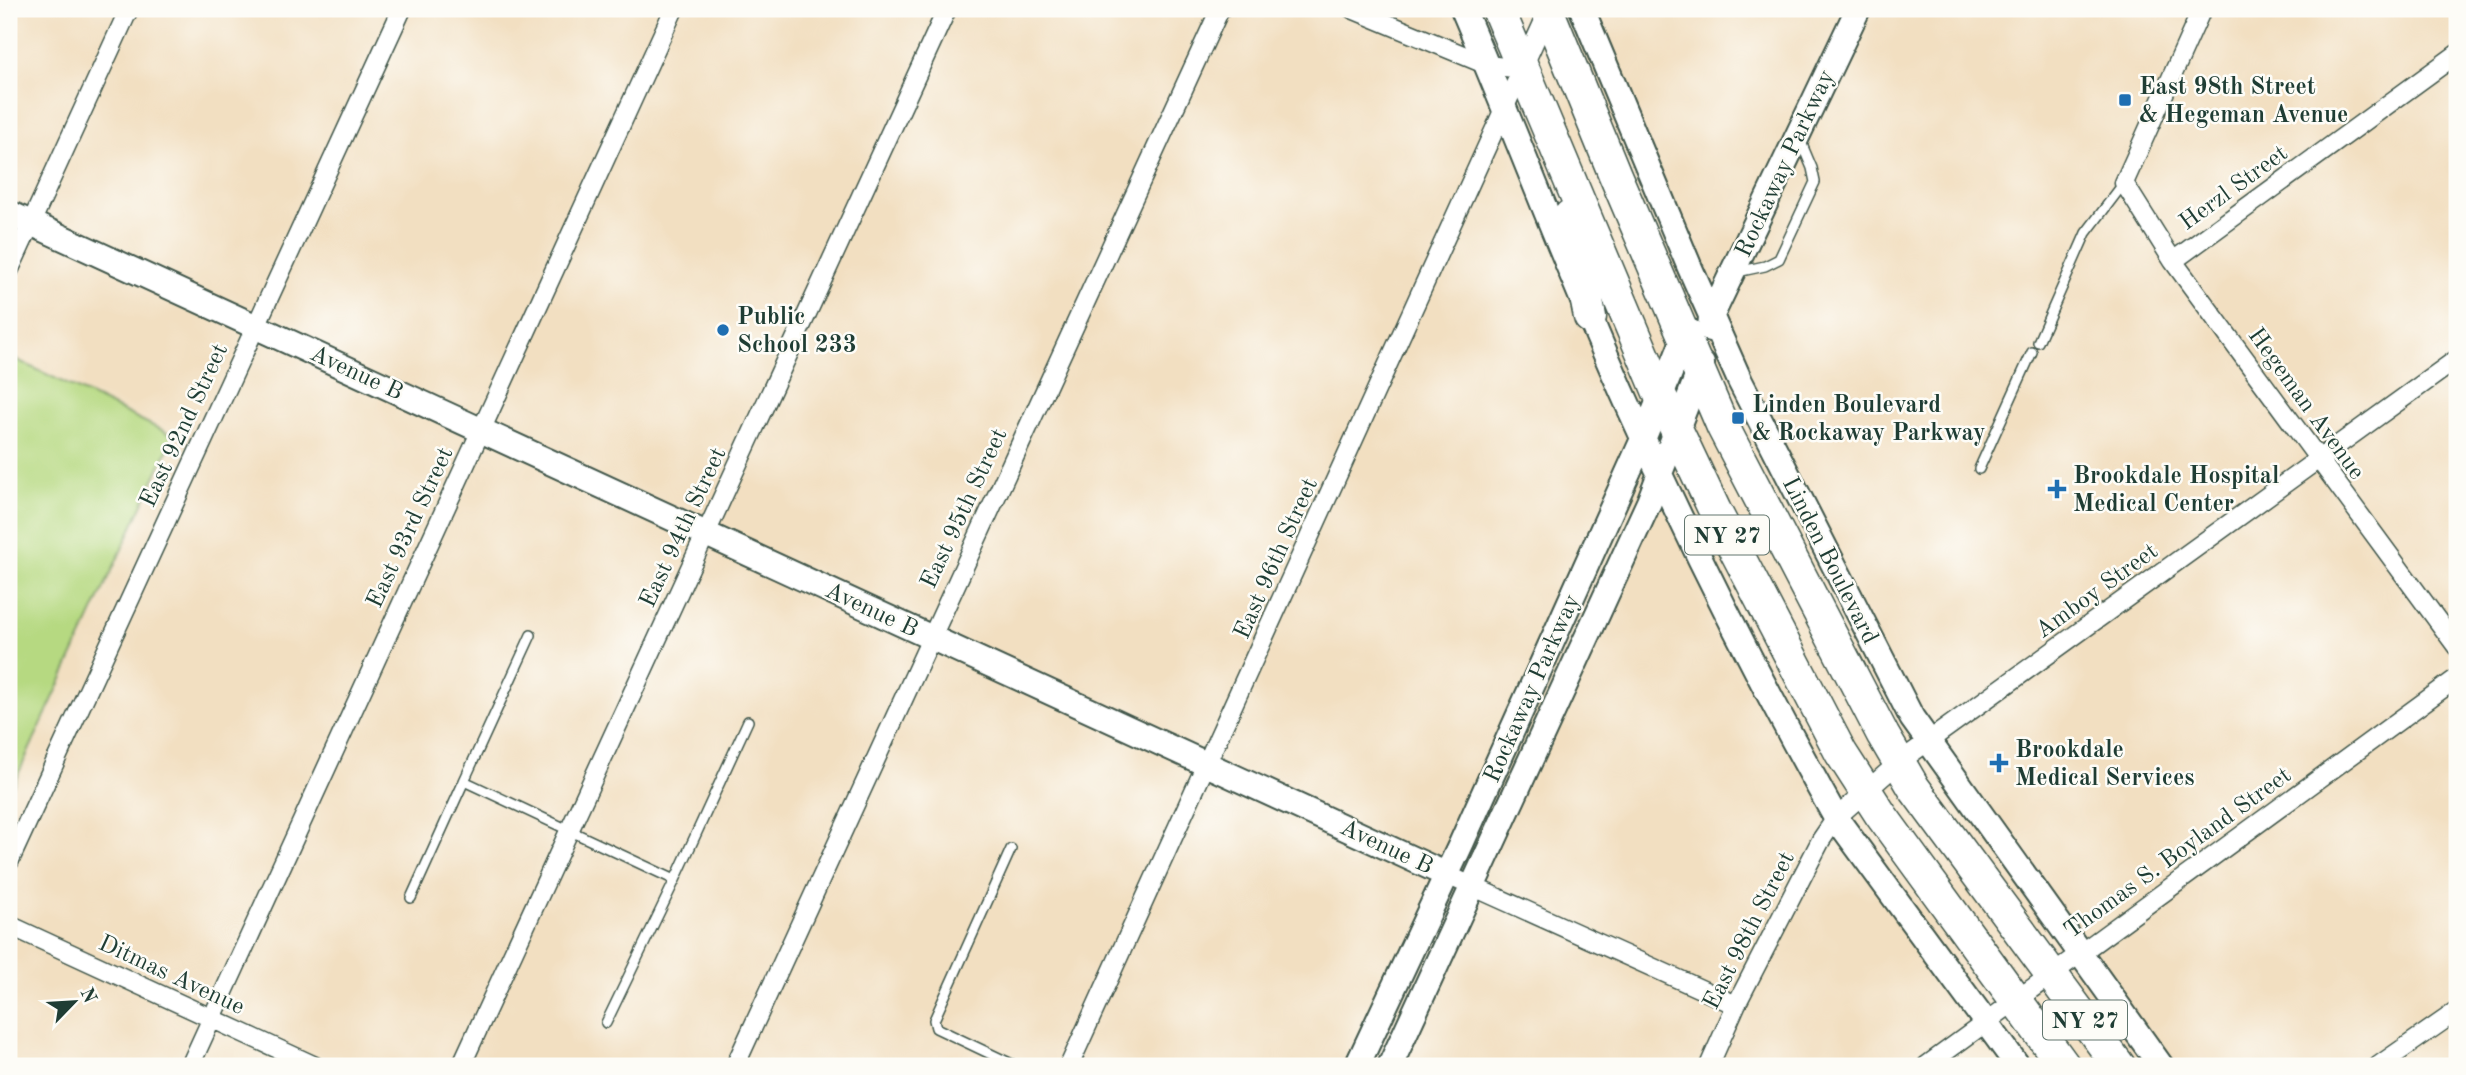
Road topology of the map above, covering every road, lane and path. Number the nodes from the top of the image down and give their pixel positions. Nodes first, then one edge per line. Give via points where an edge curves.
1 (129, 9) edge
2 (402, 9) edge
3 (674, 9) edge
4 (947, 9) edge
5 (1220, 9) edge
6 (1352, 9) edge
7 (1463, 9) edge
8 (1498, 9) edge
9 (1582, 9) edge
10 (1857, 9) edge
11 (2202, 9) edge
12 (1547, 10) edge
13 (2457, 54) edge
14 (1487, 65) junction
15 (1523, 69) junction
16 (1504, 109) junction
17 (1798, 134) junction
18 (1561, 160) junction
19 (2124, 183) junction
20 (20, 218) edge
21 (2173, 261) junction
22 (9, 271) edge
23 (1732, 273) junction
24 (1590, 317) junction
25 (1711, 317) junction
26 (256, 326) junction
27 (1685, 336) junction
28 (2038, 342) dead end
29 (2032, 352) dead end
30 (2457, 359) edge
31 (1700, 371) junction
32 (1661, 397) junction
33 (481, 429) junction
34 (1677, 430) junction
35 (1644, 437) junction
36 (2318, 459) junction
37 (1979, 469) dead end
38 (1660, 474) junction
39 (706, 533) junction
40 (531, 635) dead end
41 (931, 636) junction
42 (2457, 647) edge
43 (2457, 678) edge
44 (747, 721) dead end
45 (1928, 742) junction
46 (1208, 763) junction
47 (1898, 763) junction
48 (464, 781) junction
49 (1865, 792) junction
50 (1836, 818) junction
51 (569, 832) junction
52 (1011, 849) dead end
53 (9, 862) edge
54 (1445, 874) junction
55 (675, 880) junction
56 (1471, 885) junction
57 (411, 898) dead end
58 (9, 925) edge
59 (2080, 954) junction
60 (2052, 974) junction
61 (2016, 1000) junction
62 (1736, 1004) junction
63 (2457, 1011) edge
64 (210, 1018) junction
65 (606, 1023) dead end
66 (1986, 1023) junction
67 (190, 1066) edge
68 (315, 1066) edge
69 (461, 1066) edge
70 (735, 1066) edge
71 (1016, 1066) edge
72 (1069, 1066) edge
73 (1357, 1066) edge
74 (1390, 1066) edge
75 (1709, 1066) edge
76 (1926, 1066) edge
77 (2018, 1066) edge
78 (2064, 1066) edge
79 (2119, 1066) edge
80 (2161, 1066) edge
81 (2378, 1066) edge

1 - 20 street
2 - 26 street, East 92nd Street
3 - 33 street, East 93rd Street
4 - 39 street, East 94th Street
5 - 41 street, East 95th Street
6 - 14 street
7 - 14 street
8 - 15 highway, NY 27
9 - 25 street, Linden Boulevard
10 - 17 street, Rockaway Parkway
11 - 19 street
12 - 15 street, East 96th Street
12 - 27 highway, Linden Boulevard / NY 27
13 - 21 street, Herzl Street
14 - 15 street
14 - 16 street
15 - 16 street, East 96th Street
15 - 18 highway, NY 27
16 - 24 street
16 - 46 street, East 96th Street
17 - 23 street, Rockaway Parkway
17 - 23 lane via 1815,183 1779,259
18 - 24 highway
18 - 32 highway, NY 27
19 - 21 street, Hegeman Avenue
19 - 28 lane via 2086,233
20 - 22 street
20 - 26 street, Avenue B
21 - 36 street, Hegeman Avenue
23 - 25 street, Rockaway Parkway
24 - 35 street
25 - 27 street, Rockaway Parkway
25 - 31 street, Rockaway Parkway via 1709,348
25 - 45 street, Linden Boulevard via 1756,416
26 - 33 street, Avenue B
26 - 53 street, East 92nd Street
27 - 31 highway, Linden Boulevard / NY 27
27 - 32 street, Rockaway Parkway
29 - 37 lane
30 - 36 street, Amboy Street
31 - 34 street, Rockaway Parkway
31 - 47 highway, Linden Boulevard / NY 27 via 1723,427
32 - 34 highway, NY 27
32 - 35 street, Rockaway Parkway
33 - 39 street, Avenue B
33 - 64 street, East 93rd Street
34 - 38 street, Rockaway Parkway
34 - 49 highway, NY 27 via 1767,612
35 - 38 street
35 - 54 street, Rockaway Parkway
36 - 42 street, Hegeman Avenue
36 - 45 street, Amboy Street
38 - 50 street
38 - 56 street, Rockaway Parkway
39 - 41 street, Avenue B
39 - 51 street, East 94th Street
40 - 48 lane
41 - 46 street, Avenue B
41 - 70 street, East 95th Street
43 - 59 street, Thomas S. Boyland Street
44 - 55 lane
45 - 47 street, Amboy Street
45 - 59 street, Linden Boulevard
46 - 54 street, Avenue B
46 - 72 street, East 96th Street
47 - 49 street, Amboy Street
47 - 60 highway, Linden Boulevard / NY 27
48 - 51 lane
48 - 57 lane
49 - 50 street, Amboy Street
49 - 61 highway, NY 27
50 - 62 street, East 98th Street
50 - 66 street
51 - 55 lane
51 - 69 street, East 94th Street
52 - 71 lane via 934,1020 936,1028
54 - 56 street, Avenue B
54 - 73 street, Rockaway Parkway
55 - 65 lane
56 - 62 street, Avenue B
56 - 74 street, Rockaway Parkway
58 - 64 street, Ditmas Avenue
59 - 60 street, Thomas S. Boyland Street
59 - 80 street, Linden Boulevard
60 - 61 street, Thomas S. Boyland Street
60 - 79 highway, Linden Boulevard / NY 27
61 - 66 street, Thomas S. Boyland Street
61 - 78 highway, NY 27
62 - 75 street, East 98th Street
63 - 81 street
64 - 67 street, East 93rd Street
64 - 68 street, Ditmas Avenue
66 - 76 street, Thomas S. Boyland Street
66 - 77 street

